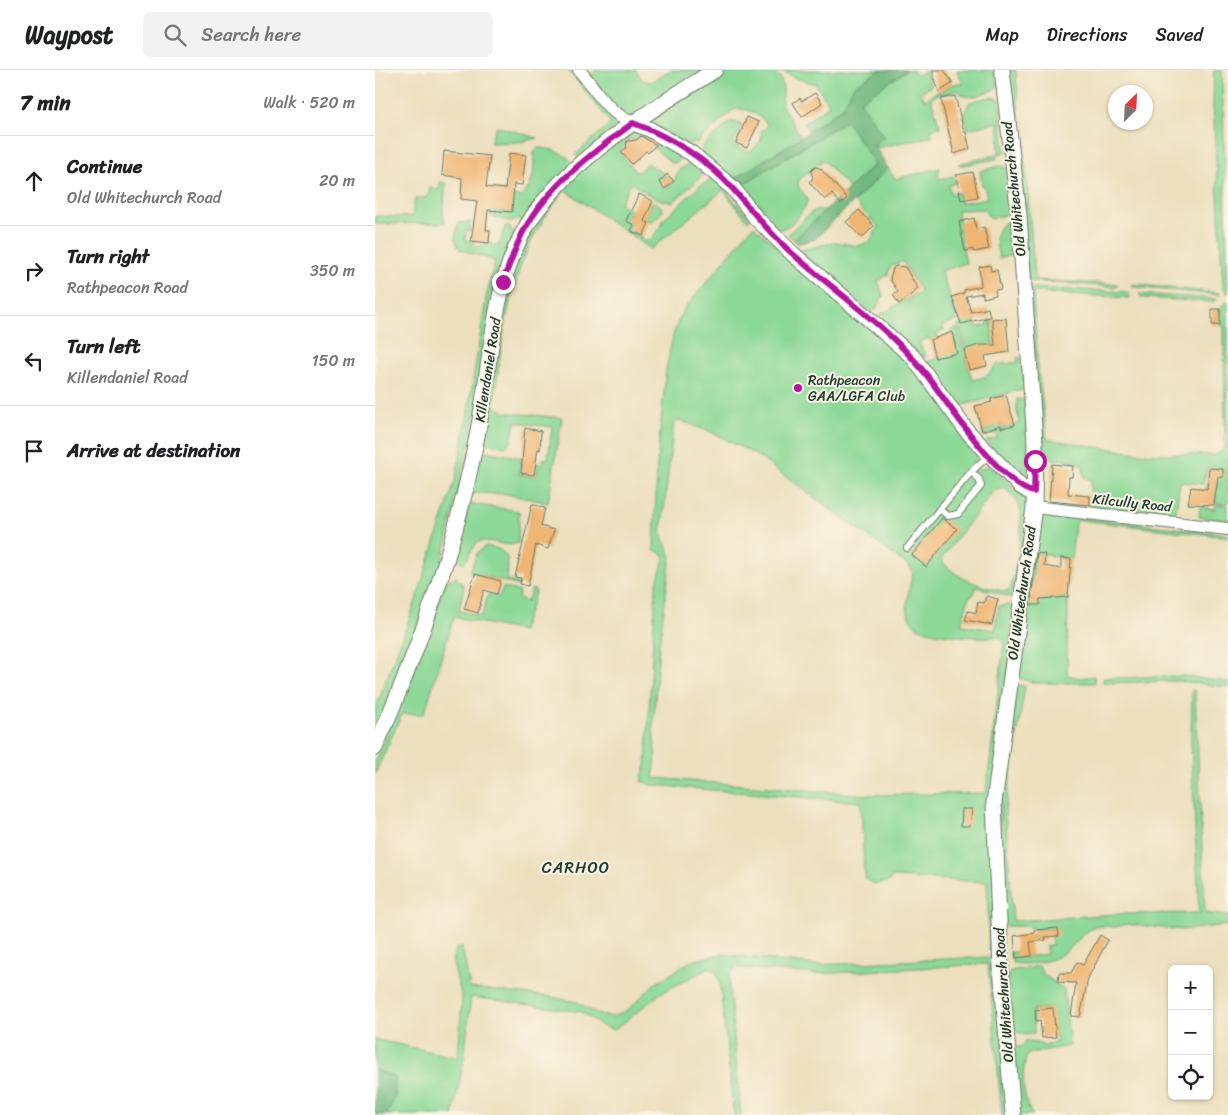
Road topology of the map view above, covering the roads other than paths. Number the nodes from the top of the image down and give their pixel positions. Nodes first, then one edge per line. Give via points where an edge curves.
1 (579, 70) edge
2 (715, 70) edge
3 (1002, 70) edge
4 (633, 123) junction
5 (989, 455) junction
6 (971, 472) junction
7 (1034, 492) junction
8 (1033, 507) junction
9 (939, 509) junction
10 (1228, 529) edge
11 (907, 548) dead end
12 (375, 748) edge
13 (1013, 1115) edge

1 - 4 street via 602,101
2 - 4 street, Killendaniel Road
3 - 7 street, Old Whitechurch Road via 1019,215 1035,442
4 - 5 street via 691,153 733,188 793,254 913,357 967,432
4 - 12 street, Killendaniel Road via 573,170 545,200 518,243 500,297 475,444 454,534 419,641
5 - 6 lane
5 - 7 street via 1020,486
6 - 9 lane
6 - 9 lane via 981,486 958,514 948,516
7 - 8 street, Old Whitechurch Road
8 - 10 street, Kilcully Road
8 - 13 street, Old Whitechurch Road via 994,803 1001,961
9 - 11 lane

